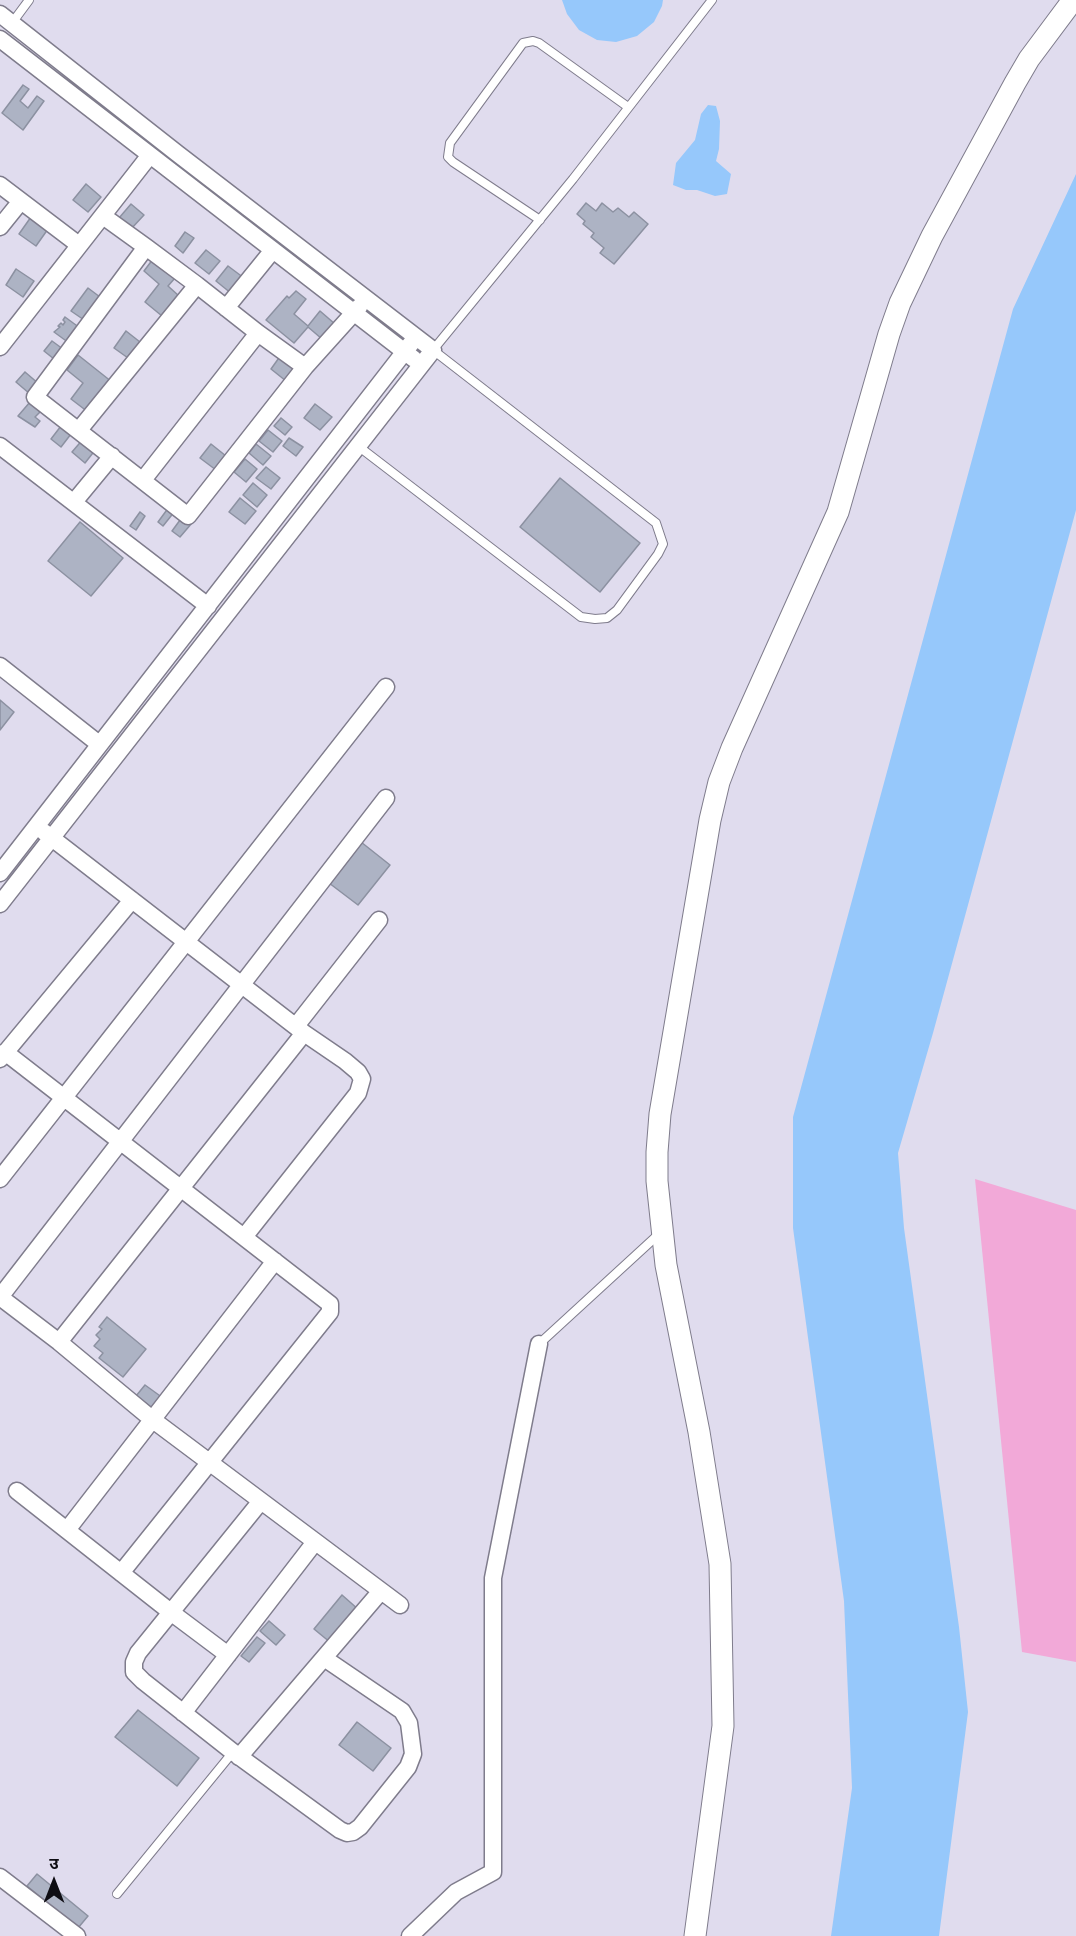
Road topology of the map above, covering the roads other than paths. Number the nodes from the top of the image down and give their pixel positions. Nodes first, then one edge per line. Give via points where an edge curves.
1 (29, 0) edge
2 (712, 0) edge
3 (1073, 0) edge
4 (6, 19) edge
5 (0, 39) edge
6 (628, 107) junction
7 (150, 155) junction
8 (0, 185) edge
9 (21, 201) junction
10 (103, 216) junction
11 (540, 220) junction
12 (0, 227) edge
13 (79, 246) junction
14 (146, 247) junction
15 (273, 250) junction
16 (197, 285) junction
17 (365, 299) junction
18 (226, 308) junction
19 (353, 314) junction
20 (258, 333) junction
21 (416, 337) junction
22 (0, 347) edge
23 (433, 350) junction
24 (405, 352) junction
25 (421, 365) junction
26 (305, 367) junction
27 (79, 430) junction
28 (0, 446) edge
29 (358, 446) junction
30 (112, 456) junction
31 (143, 480) junction
32 (74, 502) junction
33 (208, 606) junction
34 (1, 670) edge
35 (386, 687) dead end
36 (99, 744) junction
37 (386, 798) dead end
38 (37, 826) junction
39 (51, 838) junction
40 (0, 873) edge
41 (132, 900) junction
42 (0, 904) edge
43 (380, 920) dead end
44 (186, 941) junction
45 (242, 984) junction
46 (300, 1030) junction
47 (2, 1055) edge
48 (64, 1098) junction
49 (120, 1142) junction
50 (0, 1179) edge
51 (181, 1189) junction
52 (662, 1231) junction
53 (244, 1237) junction
54 (275, 1261) junction
55 (0, 1297) edge
56 (59, 1342) junction
57 (539, 1344) joint
58 (153, 1420) junction
59 (210, 1462) junction
60 (17, 1491) dead end
61 (261, 1501) junction
62 (67, 1530) junction
63 (315, 1542) junction
64 (121, 1573) junction
65 (381, 1591) junction
66 (400, 1605) dead end
67 (172, 1613) junction
68 (228, 1654) junction
69 (324, 1658) junction
70 (183, 1713) junction
71 (236, 1754) junction
72 (0, 1877) edge
73 (117, 1894) dead end
74 (77, 1936) edge
75 (410, 1936) edge
76 (695, 1936) edge

1 - 4 lane
2 - 6 lane
3 - 52 street via 1015,83 900,303 838,512 719,782 660,1114 657,1181
4 - 17 street
5 - 7 street
6 - 11 lane
6 - 11 lane via 539,43 523,43 450,143 448,157
7 - 10 street
7 - 15 street
8 - 9 street
9 - 12 street
9 - 13 street
10 - 13 street
10 - 14 street
11 - 23 lane
13 - 22 street
14 - 16 street
14 - 27 street via 35,397
15 - 18 street
15 - 19 street
16 - 18 street
16 - 27 street
17 - 19 street
17 - 21 street
18 - 20 street
19 - 24 street
19 - 26 street
20 - 26 street
20 - 31 street
21 - 23 street
21 - 24 street
23 - 25 street
23 - 29 lane via 656,523 663,544 617,610 607,618 582,617
24 - 25 street
24 - 33 street
25 - 29 street
26 - 31 street via 188,516
27 - 30 street
28 - 32 street
29 - 39 street
30 - 31 street
30 - 32 street
32 - 33 street
33 - 36 street
34 - 36 street
35 - 44 street
36 - 38 street
37 - 45 street
38 - 39 street
38 - 40 street
39 - 41 street
39 - 42 street
41 - 44 street
41 - 47 street
43 - 46 street
44 - 45 street
44 - 48 street
45 - 46 street
45 - 49 street
46 - 51 street
46 - 53 street via 358,1072 362,1085
47 - 48 street
48 - 49 street
48 - 50 street
49 - 51 street
49 - 55 street
51 - 53 street
51 - 56 street
52 - 57 lane
52 - 76 street via 720,1564 723,1726
53 - 54 street
54 - 58 street
54 - 59 street via 326,1300 330,1312
55 - 56 street
56 - 58 street
57 - 75 street via 493,1578 493,1872 456,1892
58 - 59 street
58 - 62 street
59 - 61 street
59 - 64 street
60 - 62 street
61 - 63 street
61 - 67 street
62 - 64 street
63 - 65 street
63 - 68 street
64 - 67 street
65 - 66 street
65 - 69 street
67 - 68 street
67 - 70 street via 138,1653 134,1672
68 - 70 street
69 - 71 street
69 - 71 street via 402,1711 409,1723 412,1761 360,1827 347,1833 340,1830
70 - 71 street
71 - 73 lane
72 - 74 street

